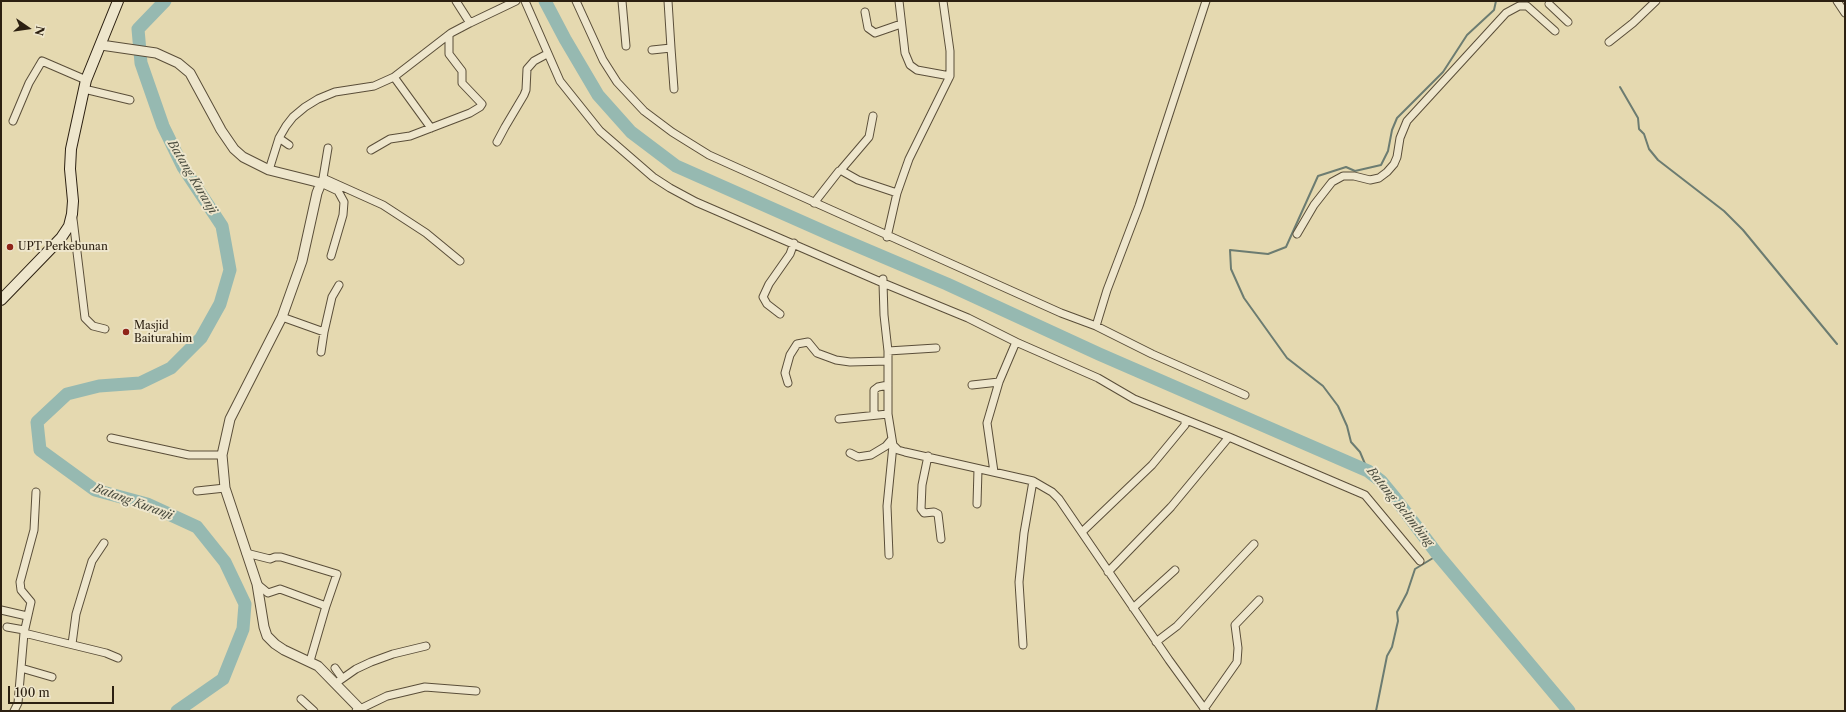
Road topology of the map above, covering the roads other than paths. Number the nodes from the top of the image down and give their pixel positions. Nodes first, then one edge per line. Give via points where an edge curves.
1 (117, 1) edge
2 (456, 1) edge
3 (516, 1) edge
4 (525, 1) edge
5 (576, 1) edge
6 (622, 1) edge
7 (668, 1) edge
8 (899, 1) edge
9 (943, 1) edge
10 (1206, 1) edge
11 (1656, 1) edge
12 (1838, 1) edge
13 (1550, 3) edge
14 (865, 12) dead end
15 (1845, 13) edge
16 (1539, 15) junction
17 (470, 22) junction
18 (1568, 22) dead end
19 (901, 24) junction
20 (1555, 31) dead end
21 (449, 35) junction
22 (1608, 42) dead end
23 (101, 45) junction
24 (626, 46) dead end
25 (671, 48) junction
26 (652, 50) dead end
27 (547, 54) junction
28 (950, 76) junction
29 (394, 78) junction
30 (85, 85) junction
31 (674, 89) dead end
32 (130, 100) dead end
33 (873, 116) dead end
34 (13, 121) dead end
35 (431, 128) junction
36 (279, 138) junction
37 (497, 142) dead end
38 (290, 145) dead end
39 (328, 148) dead end
40 (371, 150) dead end
41 (269, 170) junction
42 (840, 171) junction
43 (322, 180) junction
44 (897, 192) junction
45 (814, 204) junction
46 (72, 214) junction
47 (1298, 234) dead end
48 (887, 237) junction
49 (794, 243) junction
50 (331, 256) dead end
51 (460, 260) dead end
52 (883, 281) junction
53 (339, 285) dead end
54 (1, 300) edge
55 (780, 314) dead end
56 (282, 317) junction
57 (1096, 326) junction
58 (105, 329) dead end
59 (324, 332) junction
60 (1016, 342) junction
61 (936, 348) dead end
62 (888, 350) junction
63 (321, 352) dead end
64 (888, 361) junction
65 (999, 382) junction
66 (788, 383) dead end
67 (888, 385) junction
68 (972, 385) dead end
69 (1245, 395) dead end
70 (888, 414) junction
71 (874, 415) junction
72 (839, 418) dead end
73 (1185, 420) junction
74 (1229, 436) junction
75 (111, 438) dead end
76 (892, 443) junction
77 (850, 453) dead end
78 (222, 456) junction
79 (928, 456) junction
80 (978, 469) junction
81 (994, 472) junction
82 (1033, 481) junction
83 (225, 488) junction
84 (197, 491) dead end
85 (36, 492) dead end
86 (977, 504) dead end
87 (1082, 532) junction
88 (941, 539) dead end
89 (104, 543) dead end
90 (1254, 544) dead end
91 (246, 553) junction
92 (889, 555) dead end
93 (1420, 561) dead end
94 (1175, 570) dead end
95 (1108, 572) junction
96 (257, 584) junction
97 (1259, 600) dead end
98 (326, 606) junction
99 (1133, 608) junction
100 (1, 610) edge
101 (27, 616) junction
102 (7, 626) dead end
103 (24, 632) junction
104 (1156, 642) junction
105 (72, 644) junction
106 (1023, 645) dead end
107 (426, 646) dead end
108 (118, 658) dead end
109 (310, 662) junction
110 (21, 668) junction
111 (335, 668) dead end
112 (52, 677) dead end
113 (339, 681) junction
114 (476, 691) dead end
115 (301, 699) dead end
116 (360, 710) edge
117 (1205, 710) edge
118 (14, 711) edge
119 (314, 711) edge

1 - 23 main road
2 - 17 street
3 - 17 street
4 - 27 street
5 - 45 street via 603,60 617,82 644,111 709,155
6 - 24 street
7 - 25 street
8 - 19 street
9 - 28 street via 950,51
10 - 57 street via 1139,206
11 - 22 street
12 - 15 street
13 - 16 street
13 - 18 street
14 - 19 street via 868,28 875,33
16 - 20 street
16 - 47 street via 1524,5 1506,13 1407,121 1394,164 1379,178 1370,180 1343,176 1332,182 1314,205
17 - 21 street
19 - 28 street via 905,53 910,64 917,70
21 - 29 street
21 - 35 street via 449,54 462,71 462,83 482,104 470,113
23 - 30 main road
23 - 41 street via 156,54 178,63 190,73 234,149 253,164
25 - 26 street
25 - 31 street
27 - 37 street via 534,61 527,69 524,96
27 - 49 street via 560,81 589,119 653,177 696,202
28 - 44 street via 909,159
29 - 35 street
29 - 36 street via 374,86 335,92 318,99 293,117
30 - 32 street
30 - 34 street via 42,61 28,83
30 - 46 main road via 70,149
33 - 42 street via 869,137
35 - 40 street via 410,136 390,139
36 - 38 street
36 - 41 street
39 - 43 street
41 - 43 street
42 - 44 street via 858,180
42 - 45 street
43 - 50 street via 338,191 344,202 343,215
43 - 51 street via 383,205 426,233
43 - 56 street via 302,261
44 - 48 street
45 - 48 street
46 - 54 main road via 61,238
46 - 58 street via 85,318 93,326
48 - 57 street
49 - 52 street
49 - 55 street via 790,254 763,297 767,304
52 - 60 street
52 - 62 street
53 - 59 street via 332,297
56 - 59 street
56 - 78 street via 230,419
57 - 69 street
59 - 63 street
60 - 65 street
60 - 73 street via 1098,378 1134,399
61 - 62 street
62 - 64 street
64 - 66 street via 836,360 817,353 808,342 797,344 784,373
64 - 67 street
65 - 68 street
65 - 81 street via 987,422
67 - 70 street
67 - 71 street via 874,390
70 - 71 street
70 - 76 street
71 - 72 street
73 - 74 street
73 - 87 street via 1185,425 1152,465
74 - 93 street via 1365,495
74 - 95 street via 1171,507
75 - 78 street via 190,455
76 - 77 street via 871,455 858,456
76 - 79 street via 898,450
76 - 92 street via 887,506
78 - 83 street
79 - 80 street
79 - 88 street via 922,485 921,510 924,513 938,514
80 - 81 street
80 - 86 street
81 - 82 street
82 - 87 street via 1044,486 1058,498
82 - 106 street via 1018,582
83 - 84 street
83 - 91 street
85 - 101 street via 34,530 20,582 21,590 31,602
87 - 95 street
89 - 105 street via 92,560 76,614
90 - 104 street via 1177,626
91 - 96 street
91 - 98 street via 270,559 281,557 337,574
94 - 99 street
95 - 99 street
96 - 98 street via 268,593 280,589
96 - 109 street via 267,636 280,647
97 - 117 street via 1235,625 1237,662
98 - 109 street
99 - 104 street
100 - 101 street
101 - 103 street
102 - 103 street
103 - 105 street
103 - 110 street
104 - 117 street
105 - 108 street
107 - 113 street via 386,656 356,669
109 - 113 street
110 - 112 street
110 - 118 street via 18,702
111 - 113 street
113 - 116 street
114 - 116 street via 425,687 387,696
115 - 119 street

